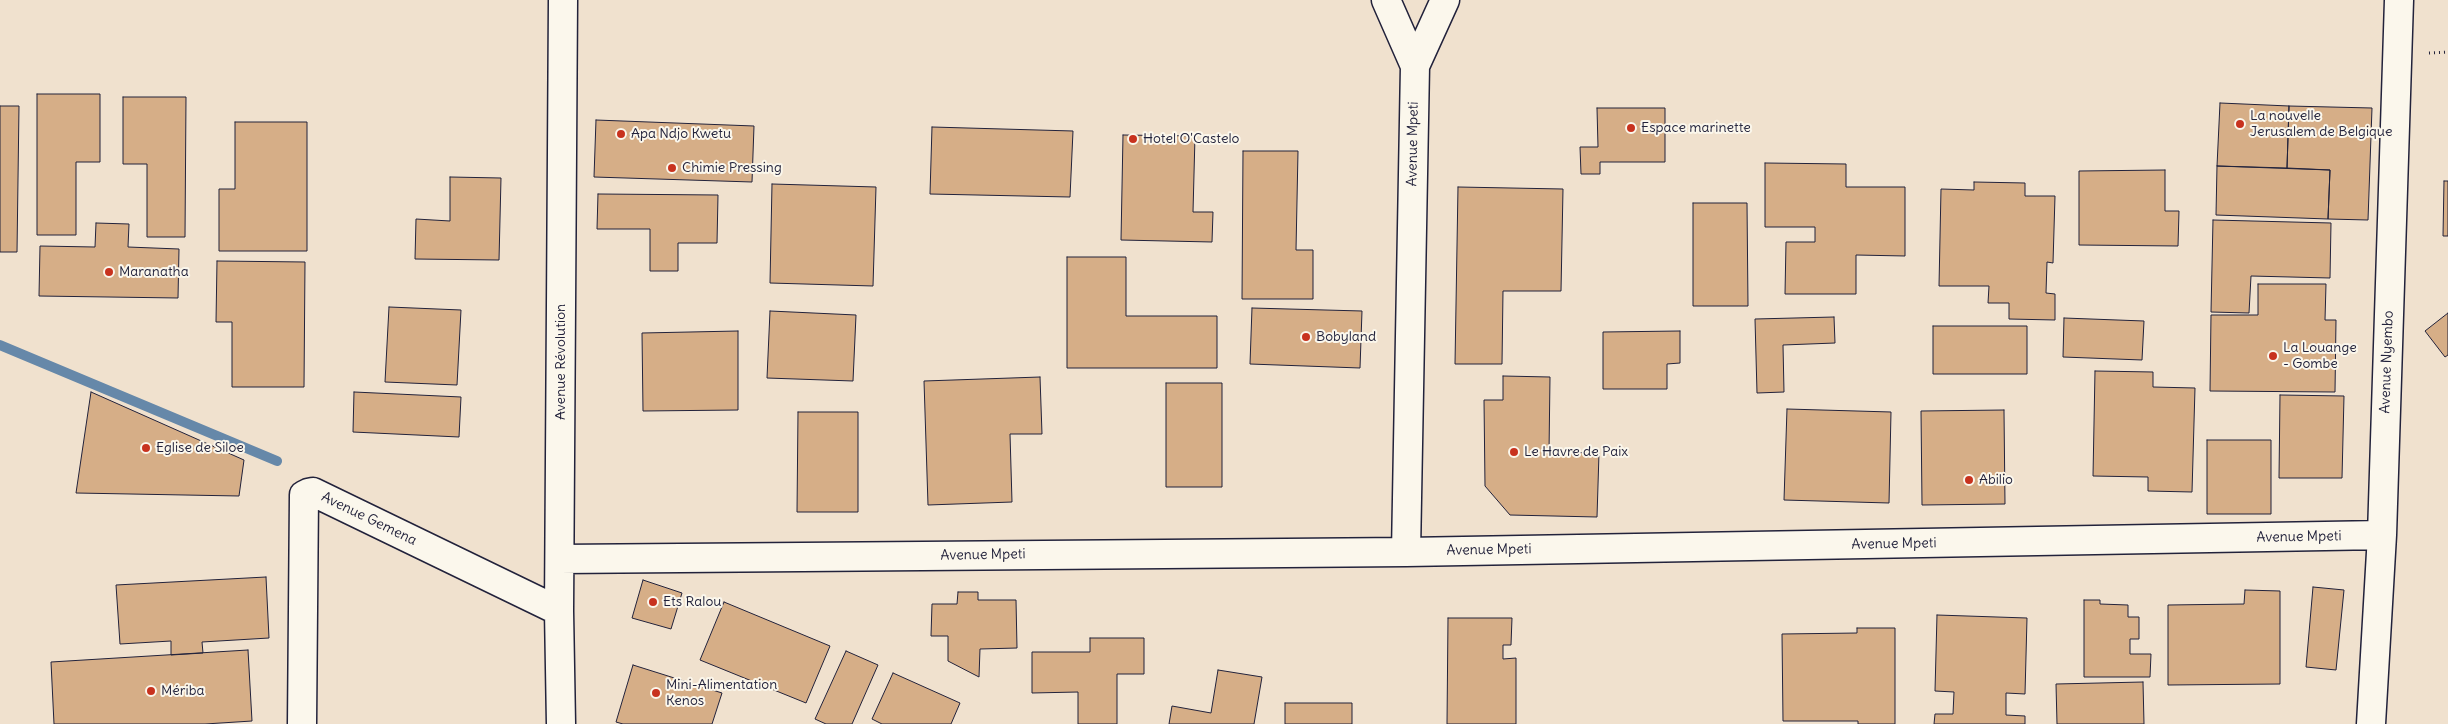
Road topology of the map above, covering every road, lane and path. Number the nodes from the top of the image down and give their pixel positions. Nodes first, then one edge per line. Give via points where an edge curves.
1 (564, 0) edge
2 (1386, 0) edge
3 (1444, 0) edge
4 (2399, 0) edge
5 (1415, 66) junction
6 (2382, 535) junction
7 (1406, 552) junction
8 (560, 559) junction
9 (559, 611) junction
10 (2373, 723) edge
11 (302, 724) edge
12 (561, 724) edge

1 - 8 street, Avenue Révolution
2 - 5 street, Avenue Mpeti
3 - 5 street, Avenue Mpeti
4 - 6 street, Avenue Nyembo
5 - 7 street, Avenue Mpeti
6 - 7 street, Avenue Mpeti
6 - 10 street, Avenue Nyembo
7 - 8 street, Avenue Mpeti
8 - 9 street, Avenue Révolution
9 - 11 street, Avenue Gemena via 313,492 308,493 304,495
9 - 12 street, Avenue Révolution

